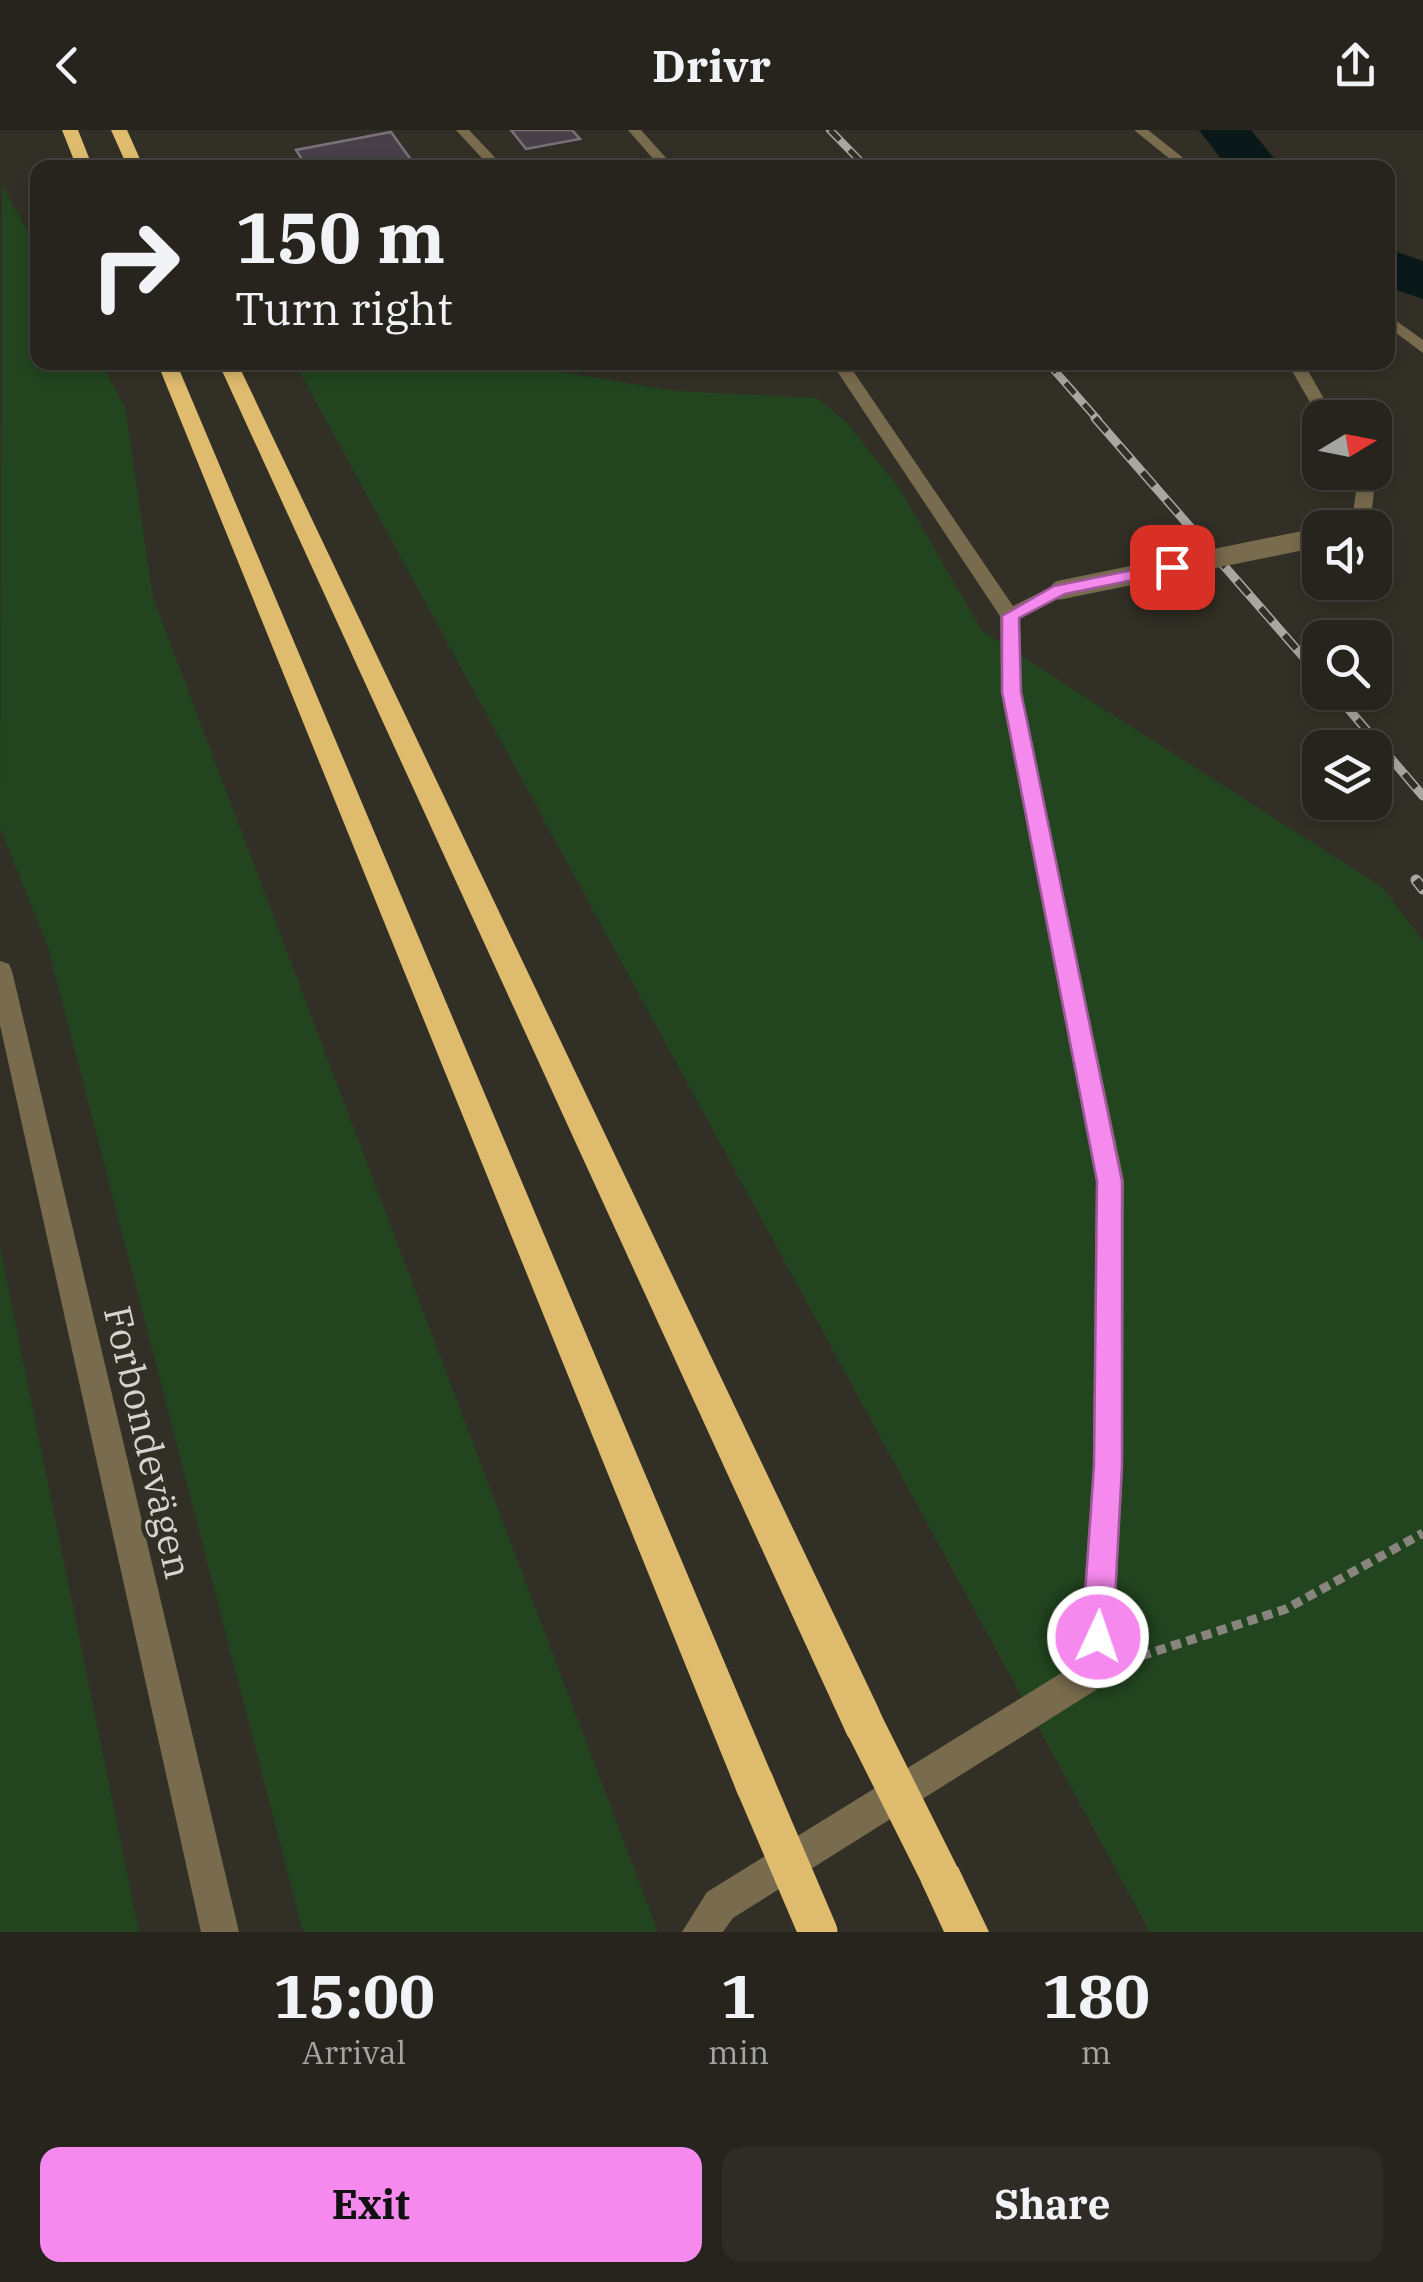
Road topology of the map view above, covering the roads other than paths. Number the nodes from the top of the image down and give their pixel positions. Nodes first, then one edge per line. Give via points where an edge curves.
1 (70, 130) edge
2 (119, 130) edge
3 (462, 130) edge
4 (634, 130) edge
5 (1140, 130) edge
6 (83, 160) edge
7 (132, 160) edge
8 (491, 160) edge
9 (662, 160) edge
10 (1179, 160) edge
11 (1395, 326) edge
12 (1423, 348) edge
13 (169, 370) edge
14 (232, 370) edge
15 (844, 370) edge
16 (1300, 370) edge
17 (1317, 400) edge
18 (1302, 540) edge
19 (1010, 616) junction
20 (0, 971) edge
21 (220, 1932) edge
22 (701, 1932) edge
23 (818, 1932) edge
24 (966, 1932) edge

1 - 6 highway
2 - 7 highway
3 - 8 street
4 - 9 street
5 - 10 street
11 - 12 street
13 - 23 highway, bridge
14 - 24 highway, bridge
15 - 19 street
16 - 17 street
18 - 19 street, bridge via 1060,590
19 - 22 street via 1011,692 1110,1181 1108,1466 1096,1671 720,1905
20 - 21 street, Forbondevägen

